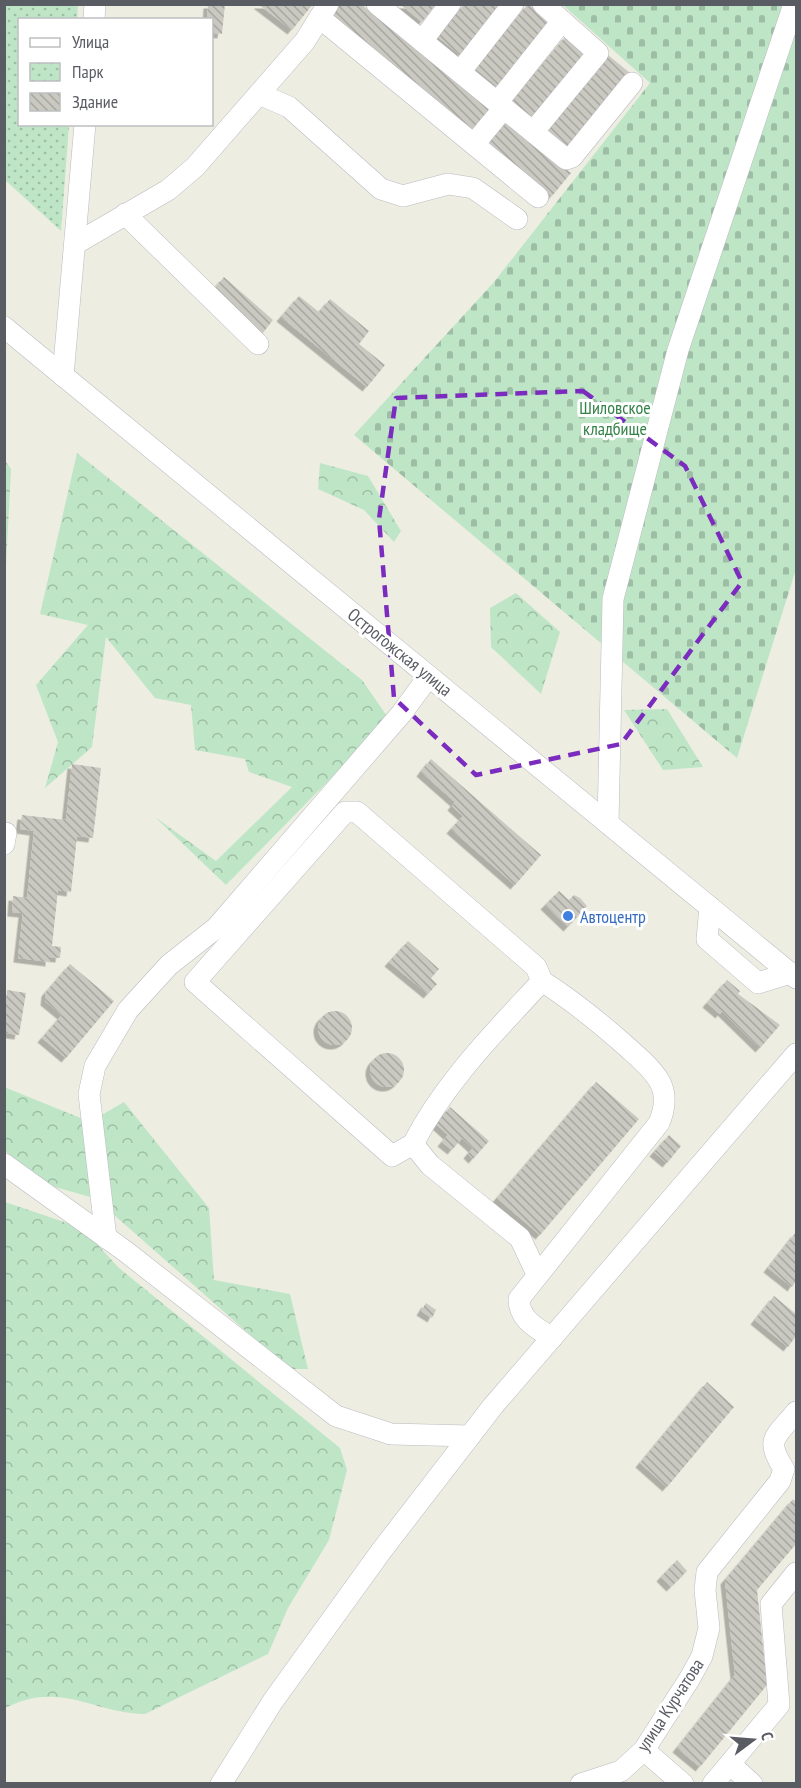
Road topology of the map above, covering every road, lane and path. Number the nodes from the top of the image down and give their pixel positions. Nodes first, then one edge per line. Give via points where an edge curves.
1 (450, 4) edge
2 (513, 4) edge
3 (543, 4) edge
4 (794, 4) edge
5 (381, 6) edge
6 (324, 11) edge
7 (562, 21) junction
8 (422, 41) junction
9 (460, 72) junction
10 (632, 83) dead end
11 (259, 94) junction
12 (501, 105) junction
13 (85, 126) edge
14 (533, 132) junction
15 (474, 144) junction
16 (538, 197) dead end
17 (125, 214) junction
18 (517, 219) dead end
19 (75, 243) junction
20 (4, 327) edge
21 (258, 344) dead end
22 (63, 376) junction
23 (429, 676) junction
24 (608, 823) junction
25 (710, 907) junction
26 (794, 976) edge
27 (542, 981) junction
28 (796, 1054) edge
29 (413, 1144) junction
30 (4, 1164) edge
31 (106, 1238) junction
32 (537, 1274) junction
33 (552, 1338) junction
34 (796, 1412) edge
35 (470, 1436) junction
36 (790, 1473) edge
37 (796, 1574) edge
38 (777, 1677) junction
39 (796, 1692) edge
40 (644, 1750) junction
41 (730, 1764) junction
42 (221, 1784) edge
43 (581, 1784) edge
44 (683, 1784) edge
45 (713, 1784) edge
46 (752, 1784) edge

1 - 8 street
2 - 9 street
3 - 7 street
4 - 24 street via 678,350 613,599
5 - 8 street
6 - 11 street via 305,41
6 - 15 street
7 - 12 street
7 - 14 street via 598,53
8 - 9 street
9 - 12 street
10 - 14 street via 572,157 566,159
11 - 17 street via 195,167 168,190
11 - 18 street via 289,107 381,189 403,196 448,184 473,188
12 - 14 street
12 - 15 street
13 - 19 street
15 - 16 street
17 - 19 street
17 - 21 street
19 - 22 street
20 - 22 street, Острогожская улица
22 - 23 street, Острогожская улица
23 - 24 street, Острогожская улица
23 - 31 street via 401,714 216,928 169,965 128,1011 95,1066 88,1094
24 - 25 street, Острогожская улица
25 - 26 street, Острогожская улица
25 - 26 street via 707,939 758,983
27 - 29 street via 483,1044 428,1114
27 - 29 street via 536,966 357,812 345,812 195,982 392,1156
27 - 32 street via 583,1008 647,1066 659,1080 664,1104 658,1123
28 - 33 street
29 - 32 street via 430,1165 520,1238
30 - 31 street
31 - 35 street via 336,1416 391,1434
32 - 33 street via 519,1299 519,1309 530,1324
33 - 35 street
34 - 36 street, улица Курчатова via 774,1441 772,1452
35 - 42 street via 273,1701
36 - 40 street, улица Курчатова via 707,1572 709,1628 702,1656
37 - 38 street via 771,1604
38 - 39 street
38 - 41 street via 779,1705
40 - 43 street, улица Курчатова via 621,1771
40 - 44 street
41 - 45 street
41 - 46 street

